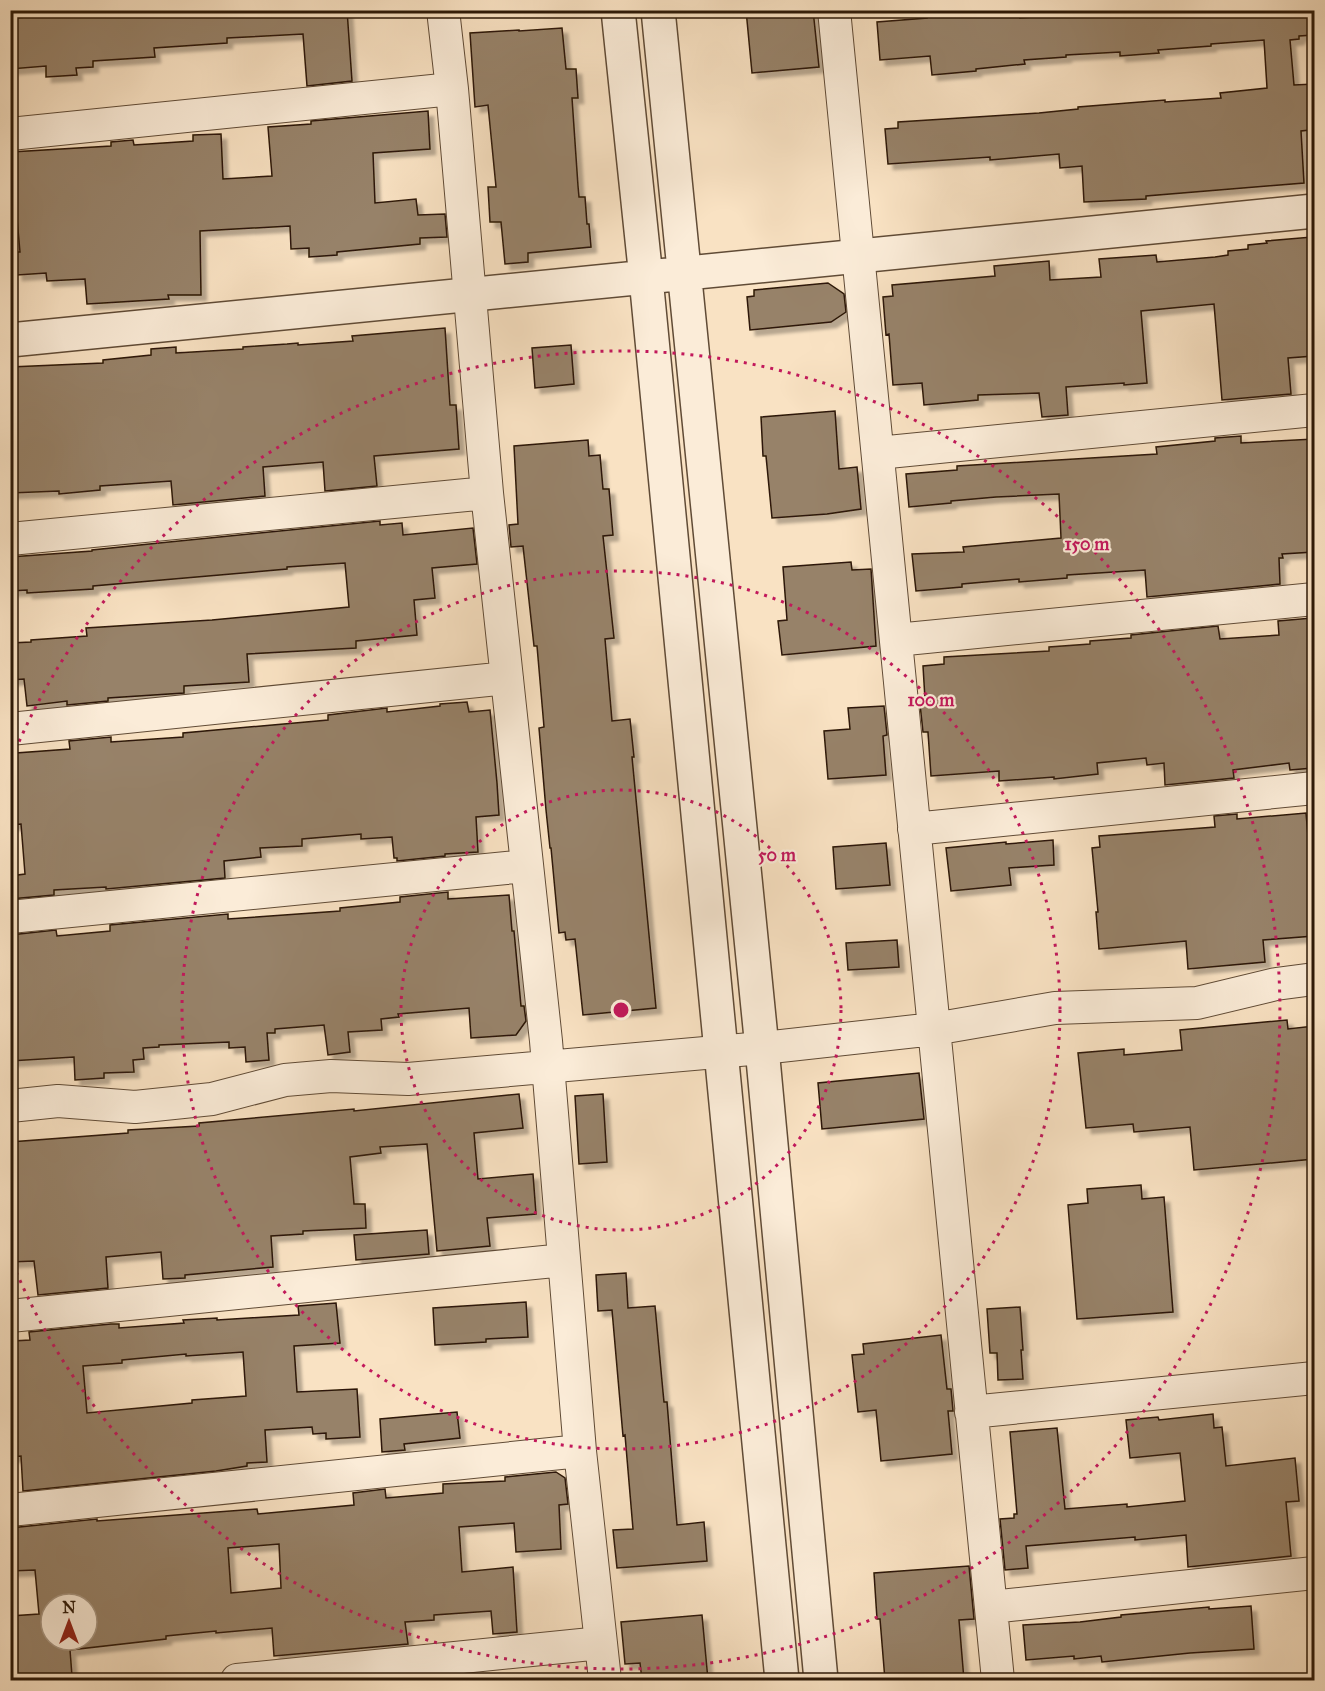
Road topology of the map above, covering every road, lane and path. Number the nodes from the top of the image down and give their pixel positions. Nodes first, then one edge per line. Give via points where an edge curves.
1 (443, 10) edge
2 (618, 10) edge
3 (658, 10) edge
4 (834, 10) edge
5 (452, 89) junction
6 (10, 134) edge
7 (1314, 211) edge
8 (858, 256) junction
9 (685, 273) junction
10 (646, 278) junction
11 (469, 295) junction
12 (10, 340) edge
13 (1314, 410) edge
14 (878, 453) junction
15 (487, 493) junction
16 (10, 539) edge
17 (1314, 599) edge
18 (896, 640) junction
19 (507, 678) junction
20 (10, 729) edge
21 (1314, 788) edge
22 (914, 829) junction
23 (526, 866) junction
24 (10, 917) edge
25 (1314, 980) edge
26 (934, 1029) junction
27 (762, 1048) junction
28 (720, 1052) junction
29 (549, 1068) junction
30 (10, 1106) edge
31 (564, 1260) junction
32 (10, 1316) edge
33 (1314, 1378) edge
34 (971, 1412) junction
35 (580, 1451) junction
36 (10, 1510) edge
37 (1314, 1573) edge
38 (991, 1607) junction
39 (601, 1642) junction
40 (237, 1680) edge
41 (605, 1680) edge
42 (782, 1680) edge
43 (822, 1680) edge
44 (998, 1680) edge

1 - 5 street
2 - 10 street
3 - 9 street
4 - 8 street
5 - 6 street
5 - 11 street
7 - 8 street
8 - 9 street
8 - 14 street
9 - 10 street
9 - 27 street
10 - 11 street
10 - 28 street
11 - 12 street
11 - 15 street
13 - 14 street
14 - 18 street
15 - 16 street
15 - 19 street
17 - 18 street
18 - 22 street
19 - 20 street
19 - 23 street
21 - 22 street
22 - 26 street
23 - 24 street
23 - 29 street
25 - 26 street via 1276,984 1197,1003 1055,1008
26 - 27 street
26 - 34 street
27 - 28 street
27 - 43 street
28 - 29 street
28 - 42 street
29 - 30 street via 408,1079 331,1076 285,1080 212,1099 135,1107 58,1101
29 - 31 street
31 - 32 street
31 - 35 street
33 - 34 street
34 - 38 street
35 - 36 street
35 - 39 street
37 - 38 street
38 - 44 street
39 - 40 street
39 - 41 street

